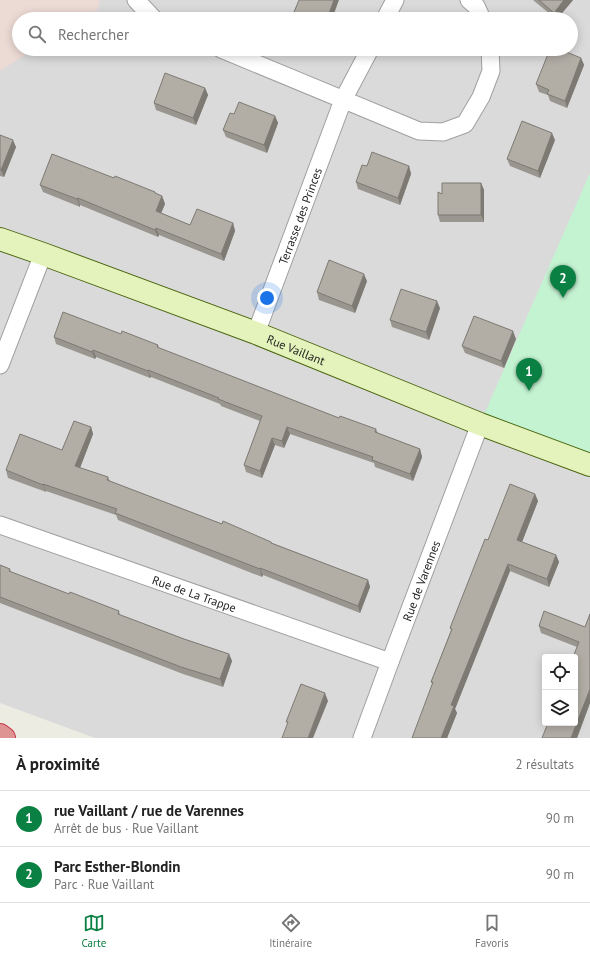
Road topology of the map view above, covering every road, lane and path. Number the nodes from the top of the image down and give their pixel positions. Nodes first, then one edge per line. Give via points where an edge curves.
1 (136, 0) edge
2 (395, 0) edge
3 (469, 0) edge
4 (147, 12) edge
5 (389, 12) edge
6 (479, 12) edge
7 (238, 56) edge
8 (366, 56) edge
9 (490, 56) edge
10 (343, 100) junction
11 (0, 239) edge
12 (43, 254) junction
13 (256, 332) junction
14 (0, 365) edge
15 (480, 424) junction
16 (590, 465) edge
17 (0, 525) edge
18 (390, 662) junction
19 (0, 735) edge
20 (4, 738) edge
21 (362, 738) edge

1 - 4 street
2 - 5 street
3 - 6 street
7 - 10 street
8 - 10 street, Terrasse des Princes
9 - 10 street via 491,71 465,124 443,132 419,131
10 - 13 street, Terrasse des Princes
11 - 12 street, Rue Vaillant
12 - 13 street, Rue Vaillant
12 - 14 street
13 - 15 street, Rue Vaillant
15 - 16 street, Rue Vaillant
15 - 18 street, Rue de Varennes
17 - 18 street, Rue de La Trappe
18 - 21 street, Rue de Varennes
19 - 20 highway

